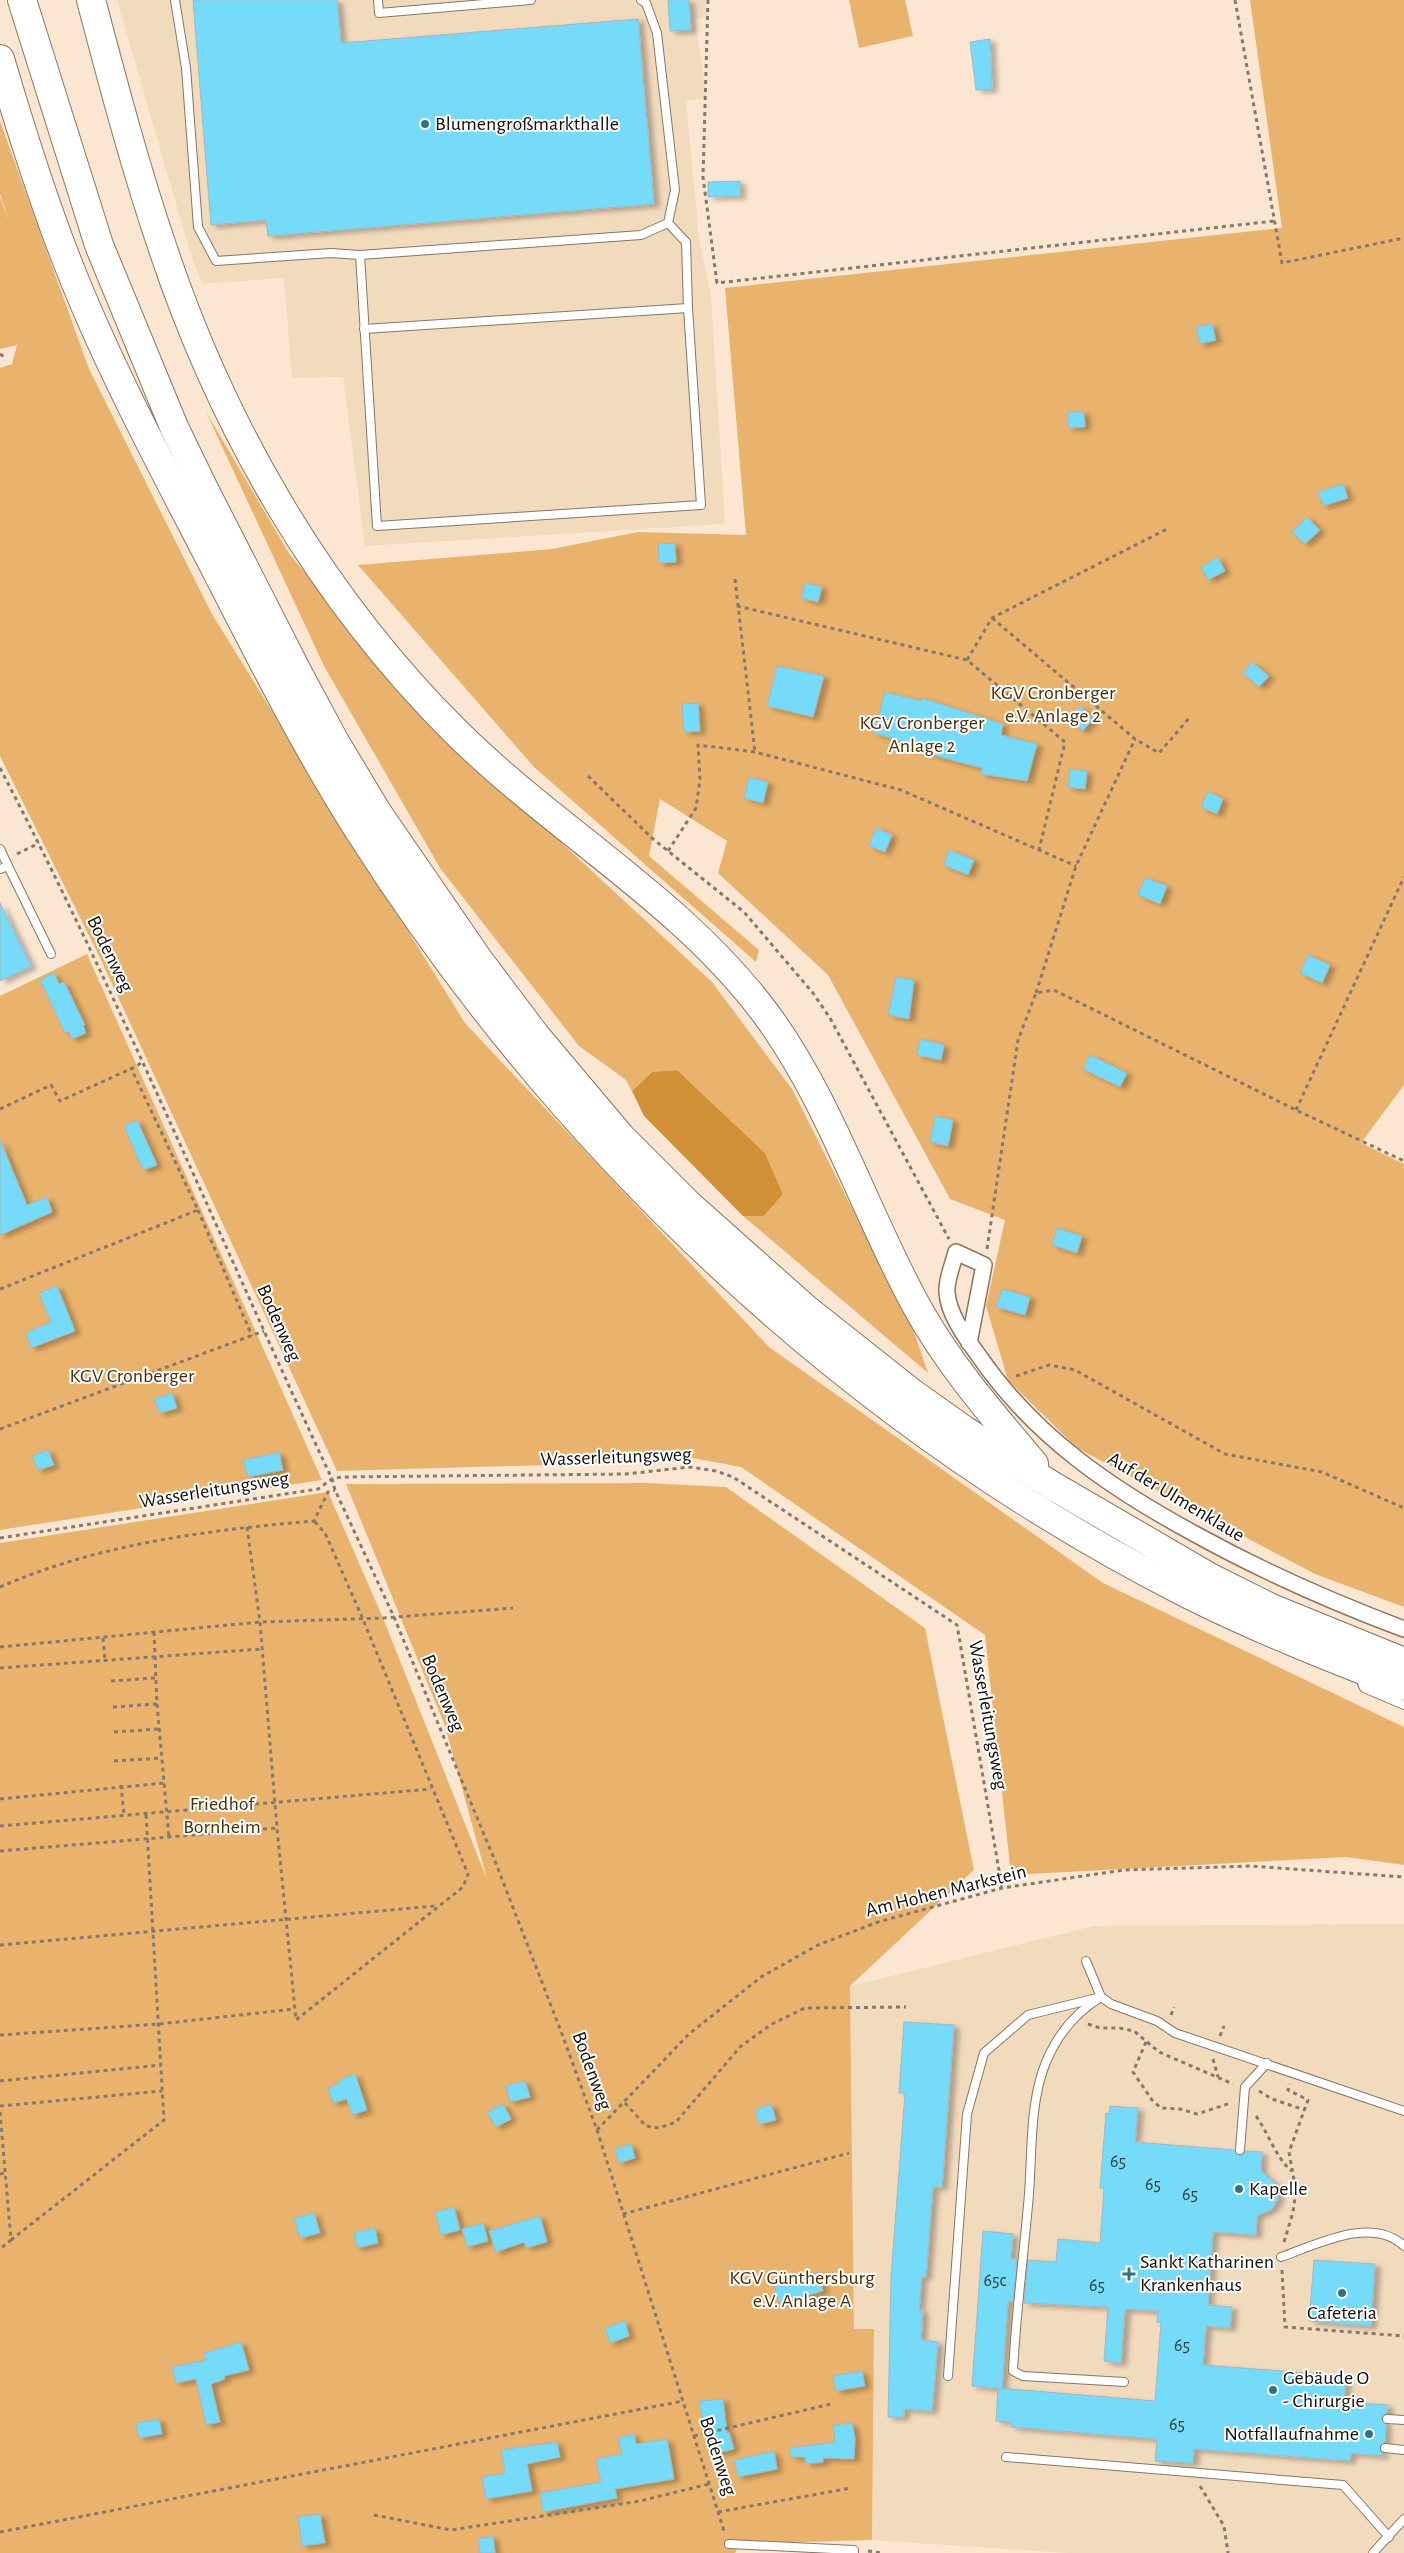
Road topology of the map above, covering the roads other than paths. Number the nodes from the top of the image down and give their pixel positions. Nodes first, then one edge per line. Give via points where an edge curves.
1 (22, 0) edge
2 (91, 0) edge
3 (175, 0) edge
4 (378, 0) edge
5 (531, 0) edge
6 (642, 0) edge
7 (0, 59) edge
8 (668, 223) junction
9 (360, 255) junction
10 (688, 308) junction
11 (364, 329) junction
12 (0, 849) edge
13 (7, 863) junction
14 (0, 870) edge
15 (51, 954) dead end
16 (970, 1343) junction
17 (1053, 1486) junction
18 (1404, 1629) edge
19 (1404, 1662) edge
20 (1355, 1668) junction
21 (1404, 1686) edge
22 (1404, 1705) edge
23 (1086, 1961) dead end
24 (1101, 1998) junction
25 (1267, 2063) junction
26 (1404, 2111) edge
27 (1240, 2150) dead end
28 (1404, 2246) edge
29 (1281, 2257) road end
30 (948, 2376) dead end
31 (1124, 2382) dead end
32 (1387, 2419) dead end
33 (1404, 2420) edge
34 (1385, 2448) dead end
35 (1404, 2450) edge
36 (1006, 2456) dead end
37 (1404, 2519) edge
38 (1389, 2536) junction
39 (729, 2544) road end
40 (854, 2553) edge
41 (1372, 2553) edge

1 - 17 highway via 99,245 174,427 259,600 335,742 426,886 536,1036 621,1137 688,1204 806,1309 868,1359 964,1430
2 - 17 highway via 130,142 181,298 236,425 304,545 382,650 455,732 652,899 736,976 795,1055 915,1304 943,1352 980,1402
3 - 9 lane via 186,68 198,227 216,261 332,253
4 - 5 lane via 380,13
6 - 8 lane via 657,33 675,190
7 - 20 highway via 27,149 67,262 112,363 229,595 310,746 357,828 456,971 565,1106 615,1163 731,1277 854,1381 1006,1488 1125,1560 1259,1628
8 - 9 lane via 641,235
8 - 10 lane via 686,242
9 - 11 lane
10 - 11 lane
10 - 11 lane via 701,505 377,526
12 - 13 lane
13 - 14 lane
13 - 15 lane
16 - 16 street, Auf der Ulmenklaue via 950,1307 947,1291 956,1252 984,1265
16 - 18 street, Auf der Ulmenklaue via 997,1382 1037,1425 1071,1455 1147,1508 1302,1588
17 - 19 highway via 1262,1604
20 - 21 highway
20 - 22 lane via 1364,1688
23 - 24 lane
24 - 25 lane via 1175,2032
24 - 30 lane via 1028,2015 984,2053 966,2114
24 - 31 lane via 1076,2014 1053,2048 1038,2089 1013,2371 1023,2376
25 - 26 lane
25 - 27 lane via 1245,2088
28 - 29 lane via 1390,2236 1363,2233
32 - 33 lane
34 - 35 lane
36 - 38 lane via 1343,2485
37 - 38 lane
38 - 41 lane
39 - 40 lane via 854,2550

